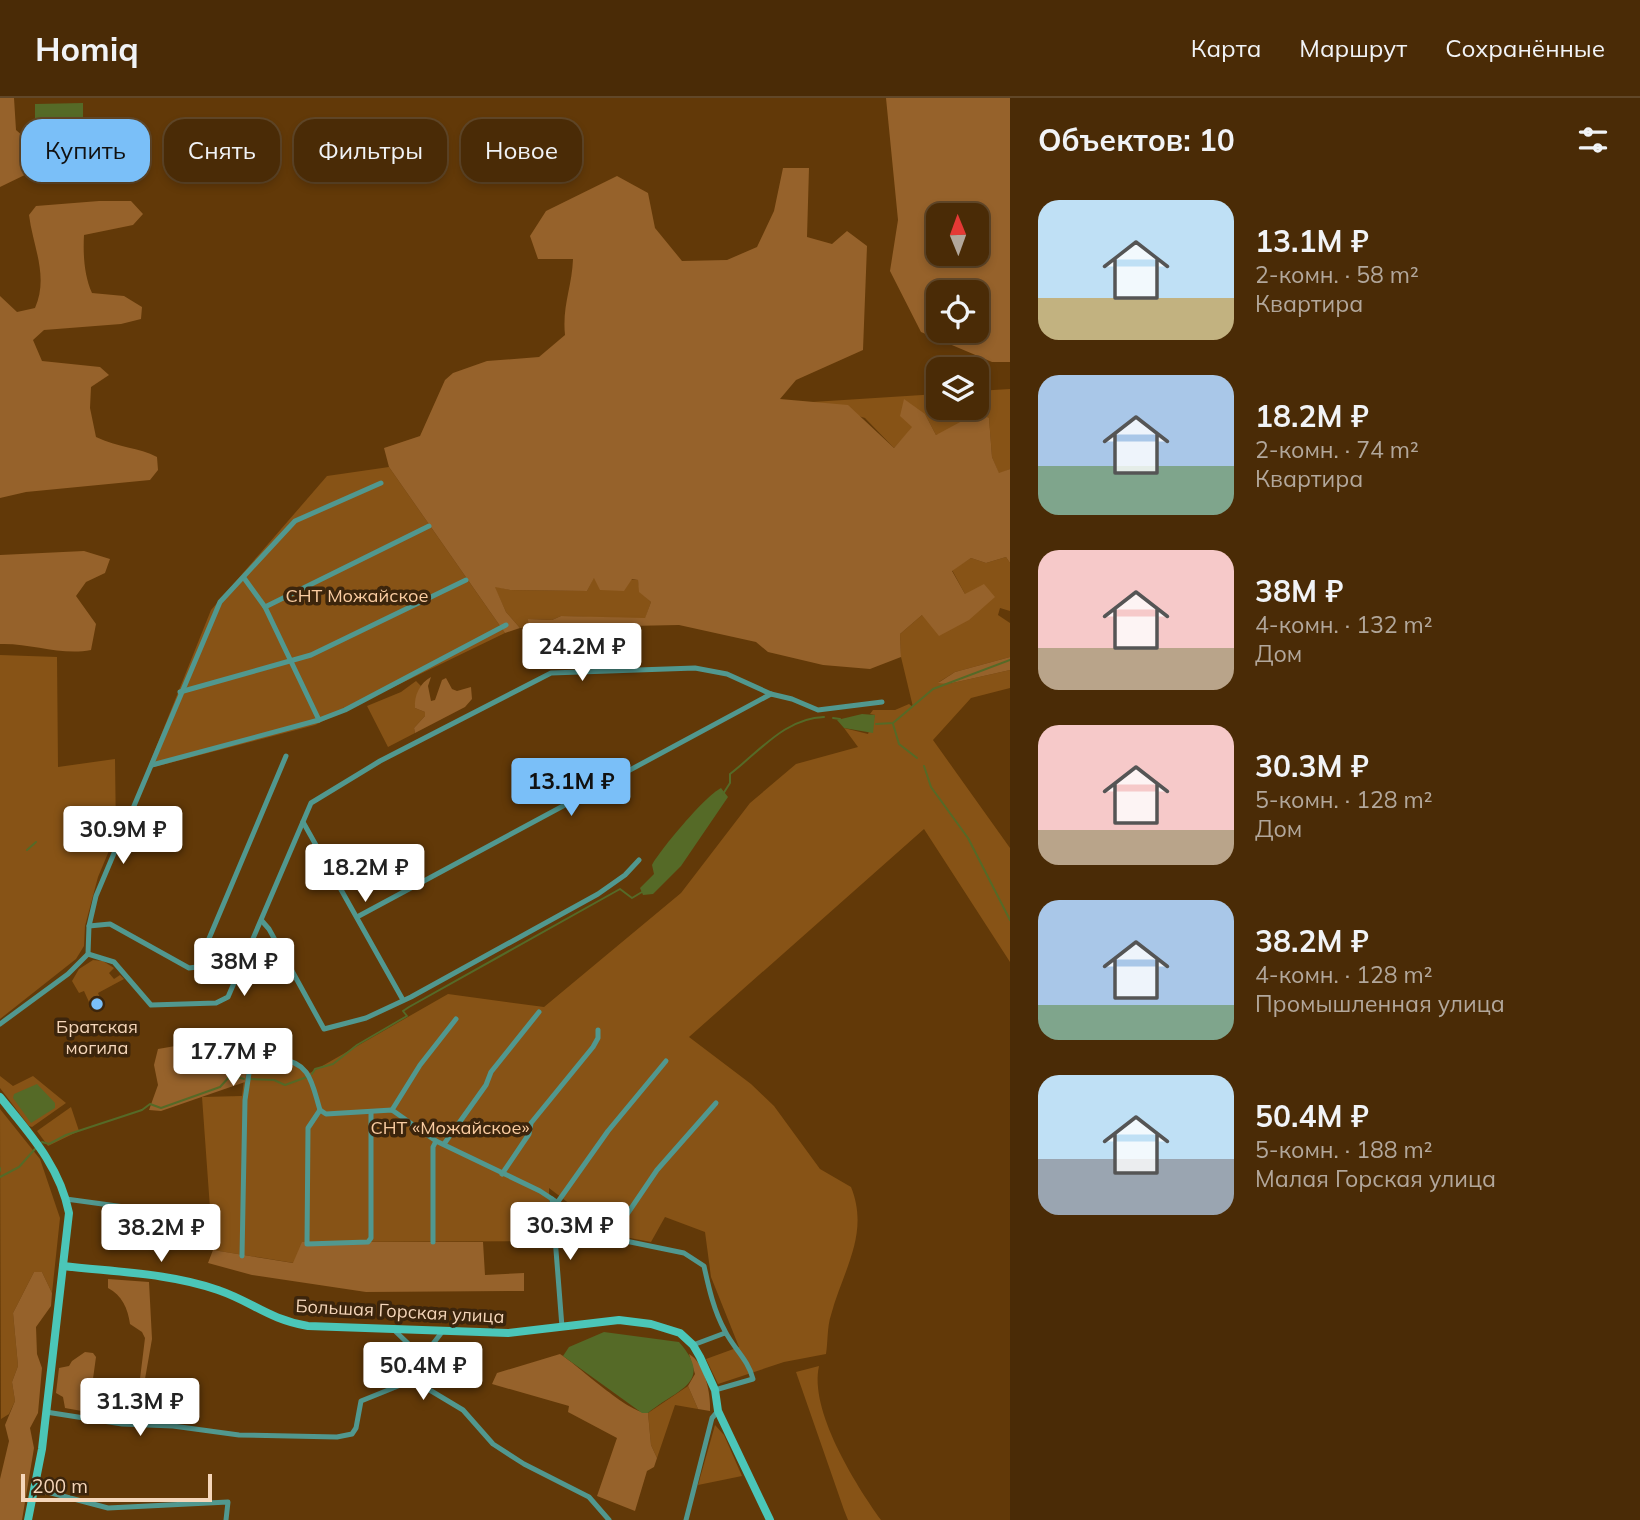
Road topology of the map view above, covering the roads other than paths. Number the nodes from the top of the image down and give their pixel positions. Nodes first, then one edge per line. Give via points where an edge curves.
1 (380, 484) dead end
2 (429, 526) dead end
3 (244, 578) junction
4 (466, 580) dead end
5 (265, 607) junction
6 (506, 625) dead end
7 (291, 663) junction
8 (180, 692) junction
9 (771, 694) junction
10 (882, 702) dead end
11 (319, 720) junction
12 (286, 756) dead end
13 (152, 765) junction
14 (303, 822) junction
15 (639, 860) dead end
16 (357, 917) junction
17 (262, 921) junction
18 (89, 926) junction
19 (88, 954) junction
20 (403, 1000) junction
21 (540, 1012) dead end
22 (456, 1019) dead end
23 (0, 1024) edge
24 (598, 1030) dead end
25 (666, 1060) dead end
26 (0, 1097) edge
27 (716, 1103) dead end
28 (320, 1110) junction
29 (392, 1110) junction
30 (371, 1113) junction
31 (436, 1141) junction
32 (444, 1144) junction
33 (502, 1174) junction
34 (66, 1199) junction
35 (554, 1201) junction
36 (139, 1209) dead end
37 (611, 1238) junction
38 (433, 1242) dead end
39 (242, 1255) dead end
40 (63, 1266) junction
41 (562, 1327) junction
42 (393, 1329) junction
43 (442, 1332) junction
44 (725, 1333) junction
45 (694, 1345) junction
46 (418, 1353) junction
47 (413, 1380) junction
48 (715, 1390) junction
49 (718, 1411) junction
50 (46, 1412) junction
51 (36, 1489) junction
52 (28, 1520) edge
53 (226, 1520) edge
54 (609, 1520) edge
55 (686, 1520) edge
56 (770, 1520) edge

1 - 3 street via 295,521
2 - 5 street
3 - 5 street
3 - 8 street via 213,613
4 - 7 street
5 - 7 street
6 - 11 street
7 - 8 street
7 - 11 street
8 - 13 street
9 - 10 street via 818,710
9 - 14 street via 727,674 695,668 551,673 345,782 311,803
9 - 16 street
11 - 13 street
12 - 18 street via 197,967 189,968 110,924
13 - 18 street via 96,896
14 - 16 street
14 - 17 street
15 - 20 street via 598,894
16 - 20 street
17 - 19 street via 233,990 216,1003 151,1005 114,962
17 - 20 street via 324,1029 366,1018
18 - 19 street
19 - 23 street
21 - 32 street via 491,1072
22 - 29 street
24 - 33 street via 593,1047 531,1123 529,1134
25 - 35 street
26 - 34 street via 52,1164
27 - 37 street via 657,1170
28 - 30 street via 326,1114
28 - 30 street via 308,1128 307,1244 368,1242 371,1238
28 - 39 street via 310,1074 300,1064 260,1057 251,1060 244,1100
29 - 30 street
29 - 31 street
31 - 32 street
31 - 38 street
32 - 33 street
33 - 35 street
34 - 36 street
34 - 40 street via 69,1213
35 - 37 street
35 - 41 street
37 - 44 street via 684,1253 704,1266
40 - 42 street, Большая Горская улица via 188,1282 219,1290 289,1323
40 - 50 street
41 - 43 street, Большая Горская улица via 508,1333
41 - 45 street, Большая Горская улица via 619,1320 651,1324 680,1333
42 - 43 street, Большая Горская улица
42 - 46 street
43 - 46 street via 429,1349
44 - 45 street
44 - 48 street via 749,1362 754,1379
45 - 48 street
46 - 47 street
47 - 50 street via 361,1401 356,1428 352,1434 337,1437 239,1435
47 - 54 street via 463,1409 494,1444 524,1464 589,1497
48 - 49 street
49 - 55 street via 712,1418
49 - 56 street
50 - 51 street
51 - 52 street
51 - 53 street via 108,1507 228,1502

